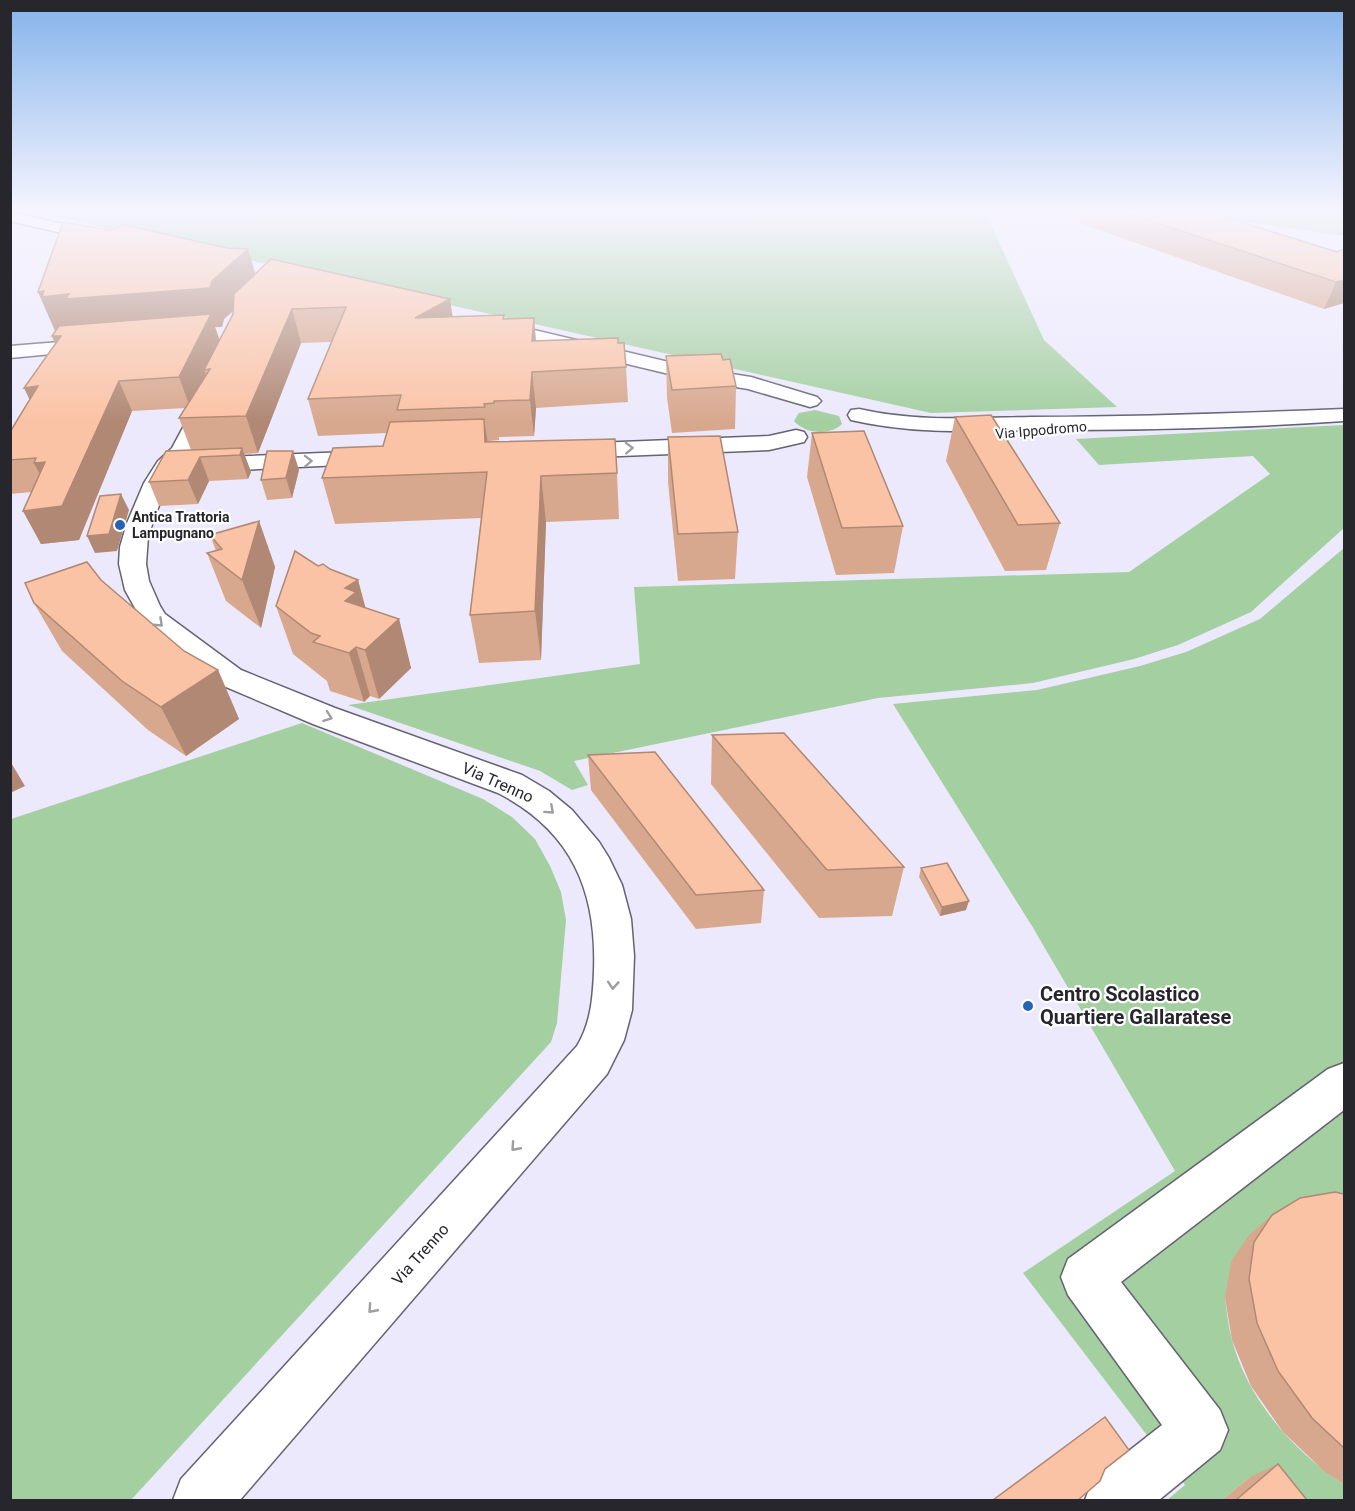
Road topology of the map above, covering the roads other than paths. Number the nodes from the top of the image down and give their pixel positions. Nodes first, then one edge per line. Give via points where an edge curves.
1 (478, 323) edge
2 (111, 344) edge
3 (10, 352) edge
4 (694, 374) junction
5 (216, 382) edge
6 (779, 414) junction
7 (842, 415) junction
8 (1344, 415) edge
9 (549, 452) edge
10 (396, 457) edge
11 (166, 466) junction
12 (1342, 1089) edge
13 (202, 1500) edge
14 (1114, 1500) edge

1 - 4 street
2 - 3 street
4 - 6 street via 766,397
4 - 7 street via 751,383
5 - 11 street, Via Trenno via 181,451
6 - 7 street via 792,404
9 -> 6 street via 806,439 781,428
7 - 8 street, Via Ippodromo via 924,436 1004,435 1117,423
11 -> 10 street
11 -> 13 street, Via Trenno via 144,507 131,554 143,601 155,620 230,677 535,797 560,819 590,857 612,913 615,944 609,1026 592,1060
12 - 14 street via 1086,1277 1200,1430

